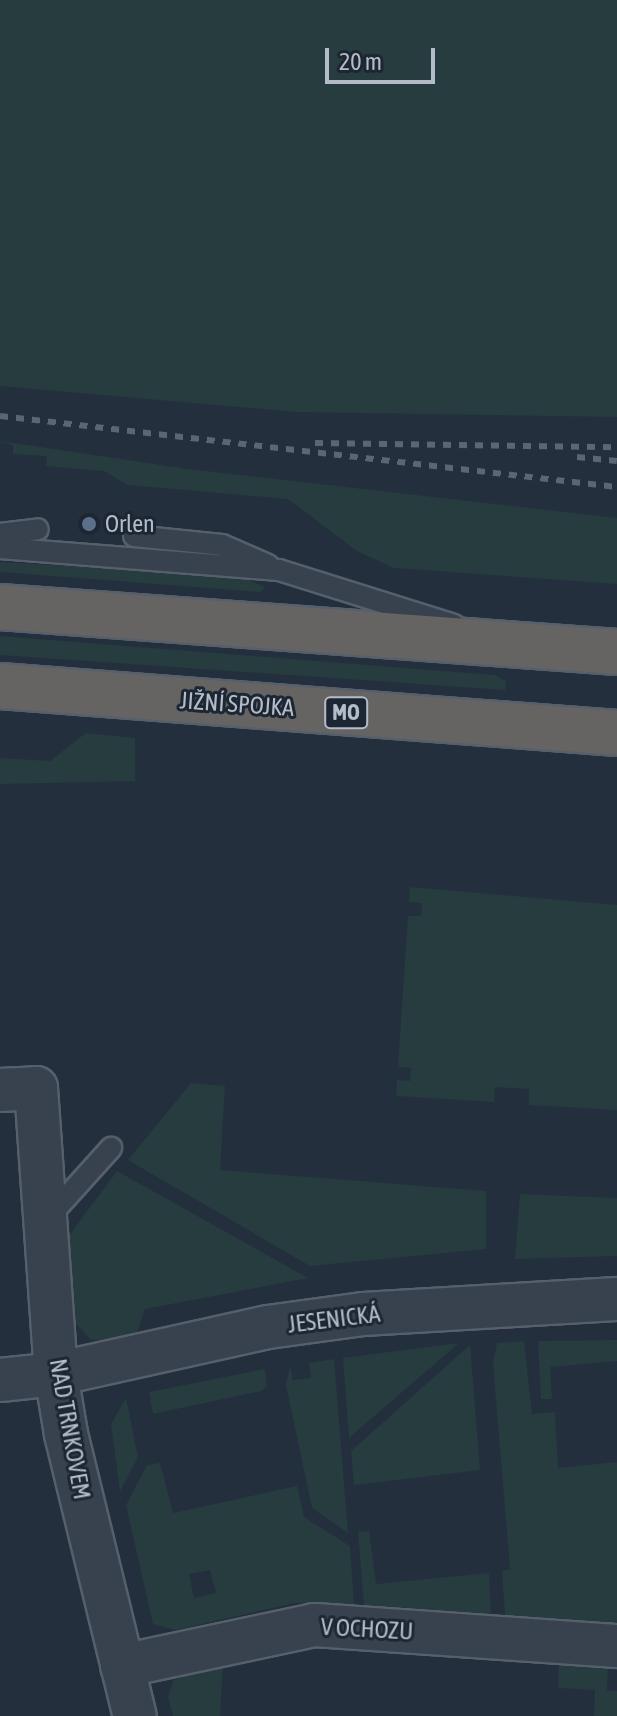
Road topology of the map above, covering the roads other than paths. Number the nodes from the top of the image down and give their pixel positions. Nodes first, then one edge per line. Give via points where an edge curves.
1 (38, 529) dead end
2 (0, 534) edge
3 (134, 536) dead end
4 (0, 548) edge
5 (279, 570) junction
6 (0, 607) edge
7 (515, 645) junction
8 (617, 652) edge
9 (0, 686) edge
10 (617, 733) edge
11 (18, 1089) edge
12 (111, 1148) dead end
13 (45, 1221) junction
14 (617, 1299) edge
15 (56, 1374) junction
16 (0, 1380) edge
17 (617, 1646) edge
18 (122, 1666) junction
19 (135, 1716) edge

1 - 2 lane
3 - 5 lane via 222,545
4 - 5 lane
5 - 7 lane
6 - 7 highway
7 - 8 highway
9 - 10 highway, JIŽNÍ SPOJKA / MO
11 - 13 street, NAD TRNKOVEM
12 - 13 lane
13 - 15 street, NAD TRNKOVEM
14 - 15 street, JESENICKÁ via 349,1316 268,1327
15 - 16 street, JESENICKÁ
15 - 18 street, NAD TRNKOVEM
17 - 18 street, V OCHOZU via 315,1625
18 - 19 street, NAD TRNKOVEM

